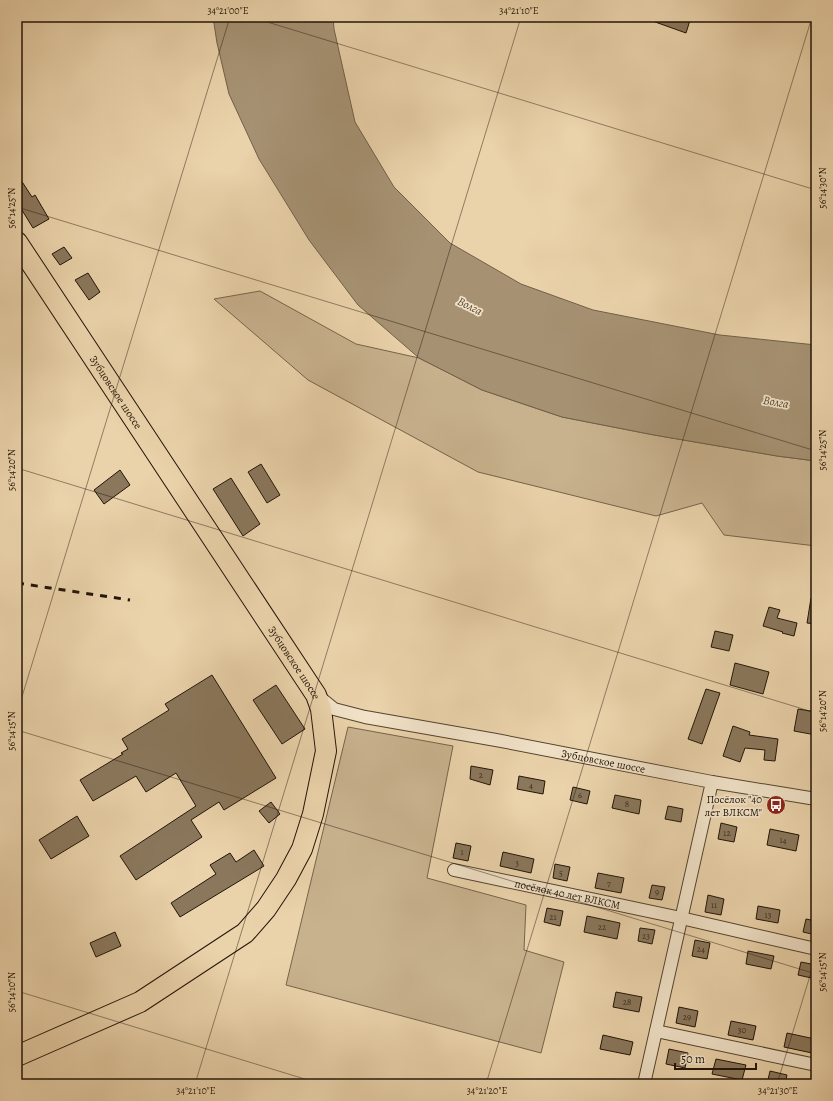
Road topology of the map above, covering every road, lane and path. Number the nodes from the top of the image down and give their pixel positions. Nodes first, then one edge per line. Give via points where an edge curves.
1 (17, 242) edge
2 (316, 695) junction
3 (712, 782) junction
4 (816, 799) edge
5 (454, 870) dead end
6 (681, 918) junction
7 (816, 949) edge
8 (656, 1031) junction
9 (17, 1056) edge
10 (816, 1065) edge
11 (644, 1084) edge

1 - 2 main road, Зубцовское шоссе
2 - 3 street, Зубцовское шоссе via 334,710 365,717
2 - 9 main road via 321,709 326,751 313,814 302,849 266,909 245,933 140,1002
3 - 4 street, Зубцовское шоссе
3 - 6 street
5 - 6 street, посёлок 40 лет ВЛКСМ
6 - 7 street, посёлок 40 лет ВЛКСМ
6 - 8 street
8 - 10 street
8 - 11 street

